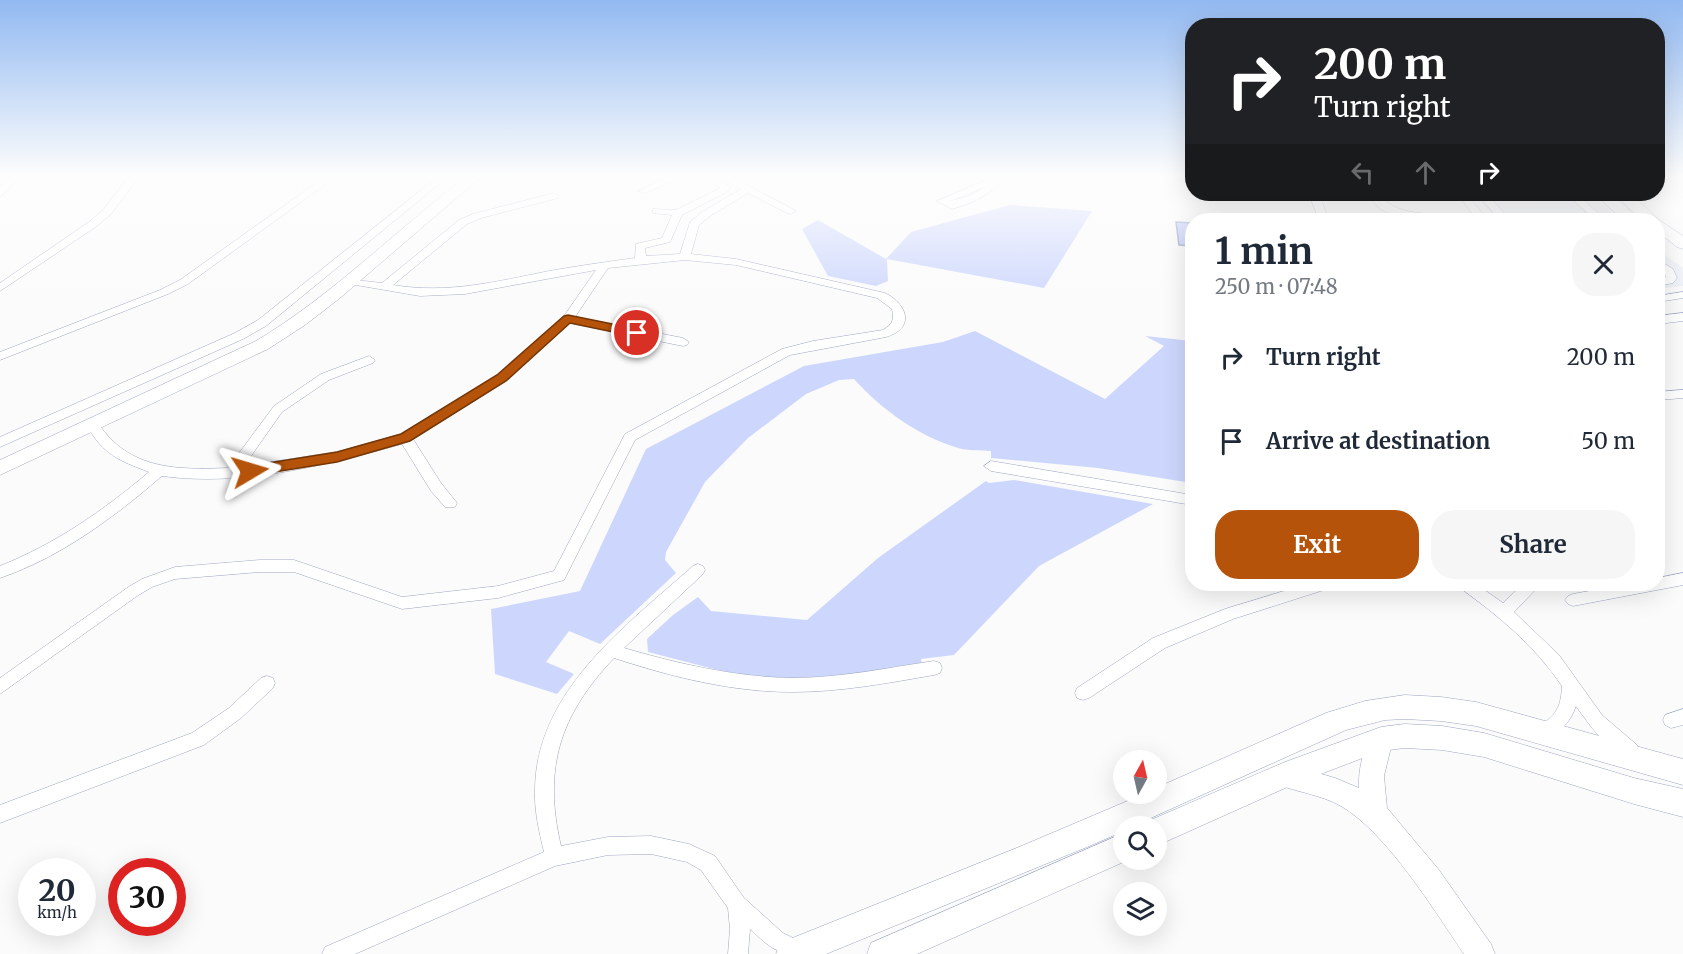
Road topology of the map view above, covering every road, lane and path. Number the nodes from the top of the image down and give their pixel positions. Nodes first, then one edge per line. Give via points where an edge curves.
1 (419, 220) edge
2 (97, 221) edge
3 (269, 221) edge
4 (391, 221) edge
5 (466, 221) edge
6 (675, 221) edge
7 (698, 221) edge
8 (1665, 230) edge
9 (1665, 244) edge
10 (1683, 244) edge
11 (1683, 256) edge
12 (686, 257) junction
13 (641, 260) junction
14 (605, 265) junction
15 (1665, 269) edge
16 (1665, 280) edge
17 (350, 281) junction
18 (385, 286) junction
19 (0, 288) edge
20 (1683, 295) edge
21 (1665, 298) edge
22 (1683, 317) edge
23 (568, 319) junction
24 (1665, 319) edge
25 (683, 342) dead end
26 (0, 356) edge
27 (369, 360) dead end
28 (1683, 394) edge
29 (1665, 395) edge
30 (27, 430) junction
31 (99, 436) junction
32 (405, 438) junction
33 (0, 442) edge
34 (38, 451) junction
35 (991, 466) dead end
36 (0, 468) edge
37 (159, 471) junction
38 (232, 473) junction
39 (1185, 499) edge
40 (450, 503) dead end
41 (698, 570) dead end
42 (0, 572) edge
43 (1683, 579) edge
44 (1665, 582) edge
45 (1303, 591) edge
46 (1475, 591) edge
47 (1525, 591) edge
48 (1620, 591) edge
49 (1573, 600) dead end
50 (1505, 611) junction
51 (612, 651) junction
52 (934, 668) dead end
53 (267, 683) dead end
54 (0, 687) edge
55 (1570, 687) junction
56 (1083, 693) dead end
57 (1543, 732) junction
58 (1381, 739) junction
59 (1670, 769) edge
60 (1285, 775) junction
61 (1683, 804) edge
62 (0, 814) edge
63 (1375, 814) junction
64 (1167, 827) edge
65 (1113, 852) edge
66 (554, 857) junction
67 (737, 905) junction
68 (795, 952) edge
69 (332, 954) edge
70 (738, 954) edge
71 (882, 954) edge
72 (1480, 954) edge

1 - 17 street
2 - 19 street
3 - 26 street via 184,282
4 - 30 street via 262,323
5 - 18 street
6 - 13 street via 666,240 640,246
7 - 12 street
8 - 10 main road
9 - 11 main road
12 - 13 street
12 - 54 street via 736,262 859,288 892,301 900,319 886,333 786,352 630,437 560,576 498,592 402,603 294,566 175,573 132,592
13 - 14 street
14 - 18 street via 465,291 420,293
14 - 23 street
15 - 16 street via 1672,278
17 - 18 street
17 - 31 street via 307,317 262,345
20 - 21 street
22 - 24 street
23 - 25 street
23 - 32 street via 502,378
27 - 38 street via 325,377 278,409
28 - 29 street
30 - 33 street
30 - 34 street
31 - 34 street
31 - 37 street via 124,458
32 - 38 street via 337,457
32 - 40 street
34 - 36 street
35 - 39 street
37 - 38 street via 189,475
37 - 42 street via 93,525 29,561
41 - 51 street
43 - 44 street
45 - 56 street via 1230,614 1159,644
46 - 50 street
47 - 50 street
48 - 49 street
50 - 55 street via 1553,660
51 - 52 street via 657,665 753,684 820,684
51 - 66 street via 577,689 554,731 544,779 545,819
53 - 62 street via 198,739
55 - 57 street via 1566,715
55 - 59 street via 1621,744
57 - 59 main road via 1620,758
57 - 68 main road via 1443,710 1377,710 1322,727 1052,848
58 - 60 main road
58 - 61 main road via 1442,738 1484,745
58 - 63 street via 1370,775
60 - 63 street via 1335,790
60 - 64 main road
63 - 72 street via 1429,880
65 - 71 main road
66 - 67 street via 608,846 651,845 689,853 708,863
66 - 69 street
67 - 68 street
67 - 70 street

